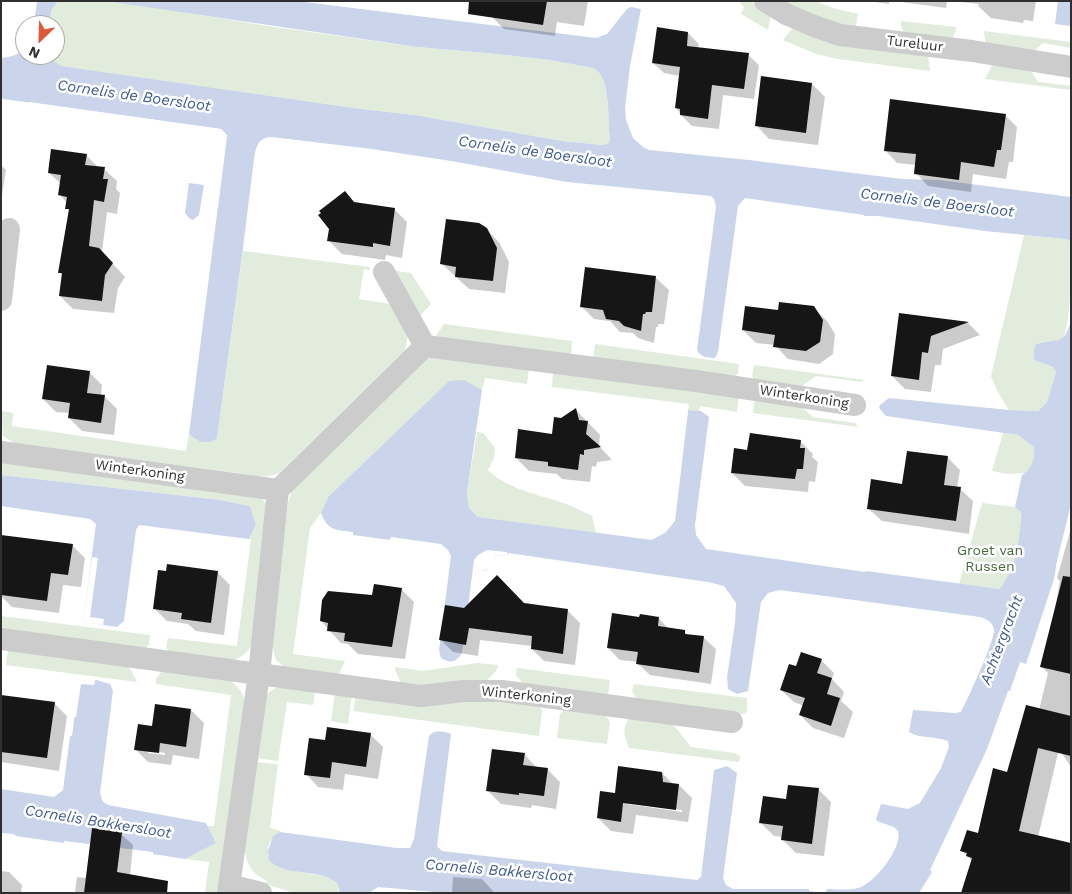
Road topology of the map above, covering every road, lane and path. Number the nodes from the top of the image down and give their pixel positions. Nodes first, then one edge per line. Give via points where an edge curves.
1 (765, 1) edge
2 (1071, 67) edge
3 (9, 229) dead end
4 (384, 272) dead end
5 (1, 300) edge
6 (425, 346) junction
7 (855, 405) dead end
8 (1, 452) edge
9 (278, 490) junction
10 (1, 639) edge
11 (259, 674) junction
12 (732, 722) dead end
13 (229, 889) edge
14 (261, 893) edge

1 - 2 street, Tureluur via 800,20 840,35
3 - 5 street
4 - 6 street
6 - 7 street, Winterkoning
6 - 9 street
8 - 9 street, Winterkoning
9 - 11 street
10 - 11 street, Winterkoning
11 - 12 street, Winterkoning via 421,696 502,691
11 - 13 street
13 - 14 street

